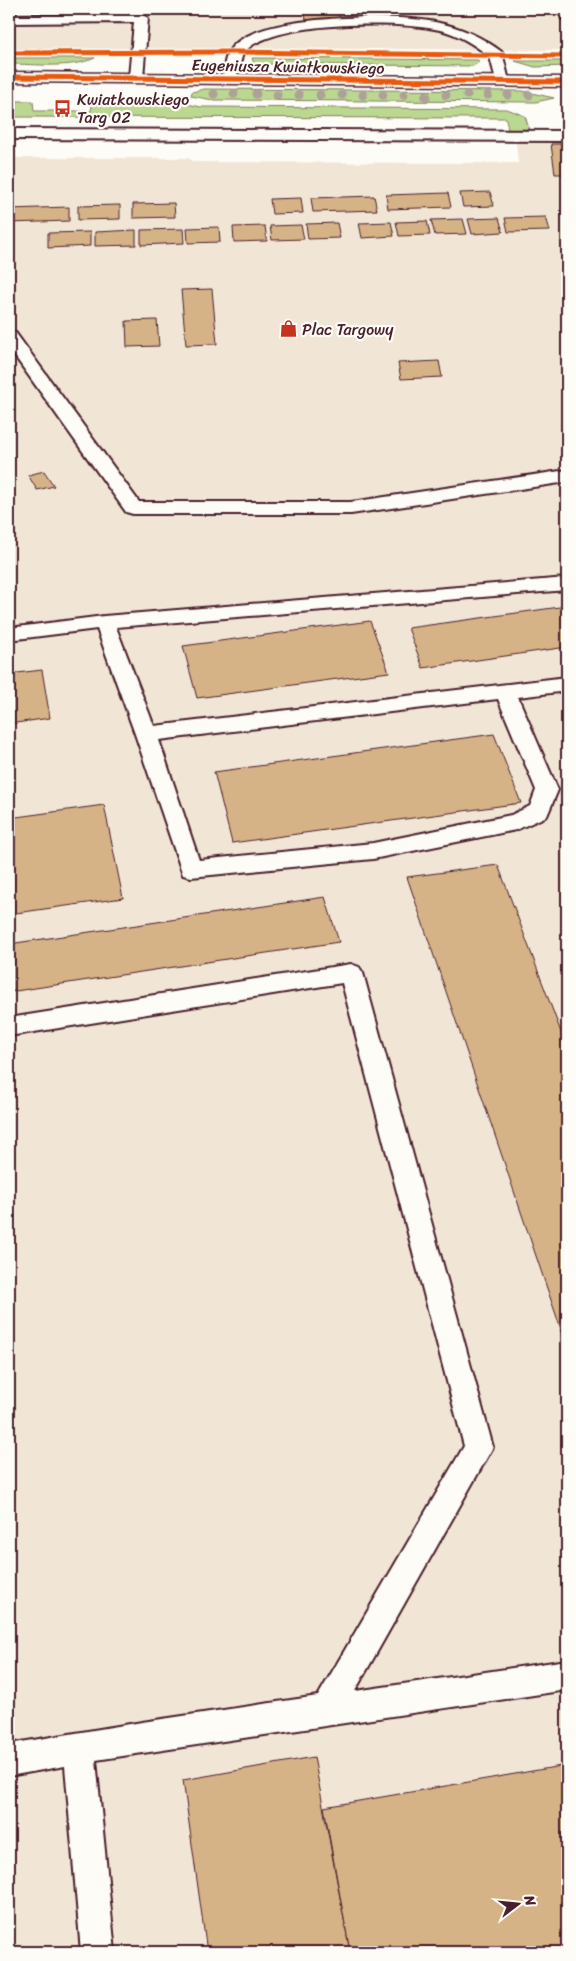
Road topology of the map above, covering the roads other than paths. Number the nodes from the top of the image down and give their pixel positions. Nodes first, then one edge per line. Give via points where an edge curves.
1 (565, 9) edge
2 (567, 16) edge
3 (9, 19) edge
4 (9, 77) edge
5 (136, 78) junction
6 (230, 79) junction
7 (502, 81) junction
8 (567, 82) edge
9 (9, 134) edge
10 (567, 136) edge
11 (9, 336) edge
12 (567, 476) edge
13 (567, 584) edge
14 (104, 622) junction
15 (9, 634) edge
16 (567, 684) edge
17 (505, 691) junction
18 (146, 734) junction
19 (9, 1027) edge
20 (567, 1675) edge
21 (327, 1710) junction
22 (79, 1748) junction
23 (9, 1760) edge
24 (98, 1952) edge

1 - 2 lane
3 - 5 lane via 141,18
4 - 5 street, Eugeniusza Kwiatkowskiego
5 - 6 street, Eugeniusza Kwiatkowskiego
6 - 7 street, Eugeniusza Kwiatkowskiego
6 - 7 lane via 237,50 254,38 305,26 390,21 440,26 464,33 497,55
7 - 8 street, Eugeniusza Kwiatkowskiego
9 - 10 lane
11 - 12 lane via 132,508 351,508
13 - 14 lane
14 - 15 lane
14 - 18 lane
16 - 17 lane
17 - 18 lane
17 - 18 lane via 547,790 539,810 516,822 373,851 191,869
19 - 21 lane via 351,973 479,1448
20 - 21 lane
21 - 22 lane
22 - 23 lane
22 - 24 lane

